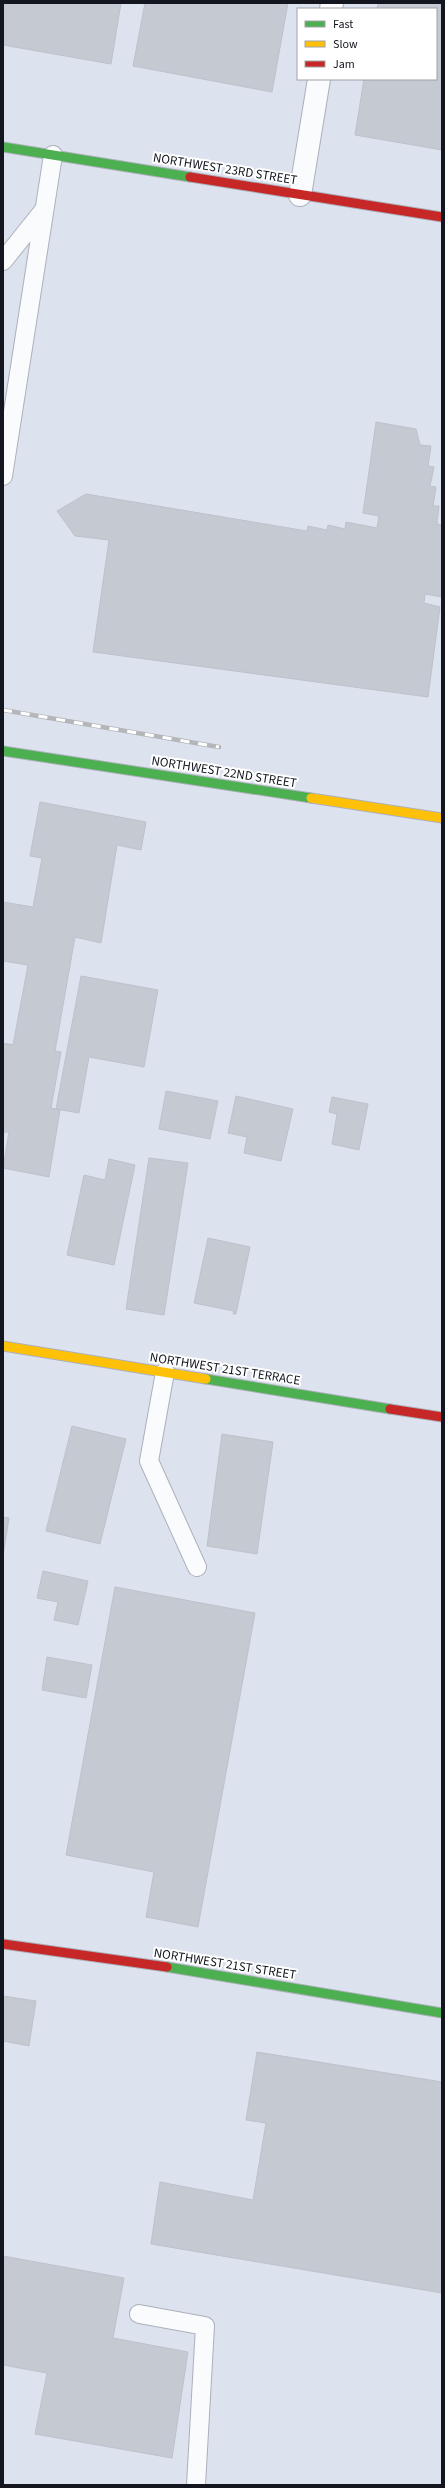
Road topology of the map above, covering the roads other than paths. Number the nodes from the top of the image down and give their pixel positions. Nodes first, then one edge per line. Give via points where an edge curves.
1 (319, 80) edge
2 (3, 147) edge
3 (53, 155) junction
4 (300, 195) junction
5 (44, 210) junction
6 (442, 217) edge
7 (3, 262) edge
8 (3, 476) edge
9 (3, 751) edge
10 (442, 818) edge
11 (3, 1346) edge
12 (165, 1372) junction
13 (442, 1417) edge
14 (197, 1567) dead end
15 (3, 1944) edge
16 (442, 2013) edge
17 (139, 2314) dead end
18 (196, 2485) edge

1 - 4 street
2 - 3 street, NORTHWEST 23RD STREET
3 - 4 street, NORTHWEST 23RD STREET
3 - 5 lane
4 - 6 street, NORTHWEST 23RD STREET
5 - 7 lane
5 - 8 lane
9 - 10 street, NORTHWEST 22ND STREET
11 - 12 street, NORTHWEST 21ST TERRACE
12 - 13 street, NORTHWEST 21ST TERRACE
12 - 14 lane via 149,1461
15 - 16 street, NORTHWEST 21ST STREET via 194,1971
17 - 18 lane via 205,2326

